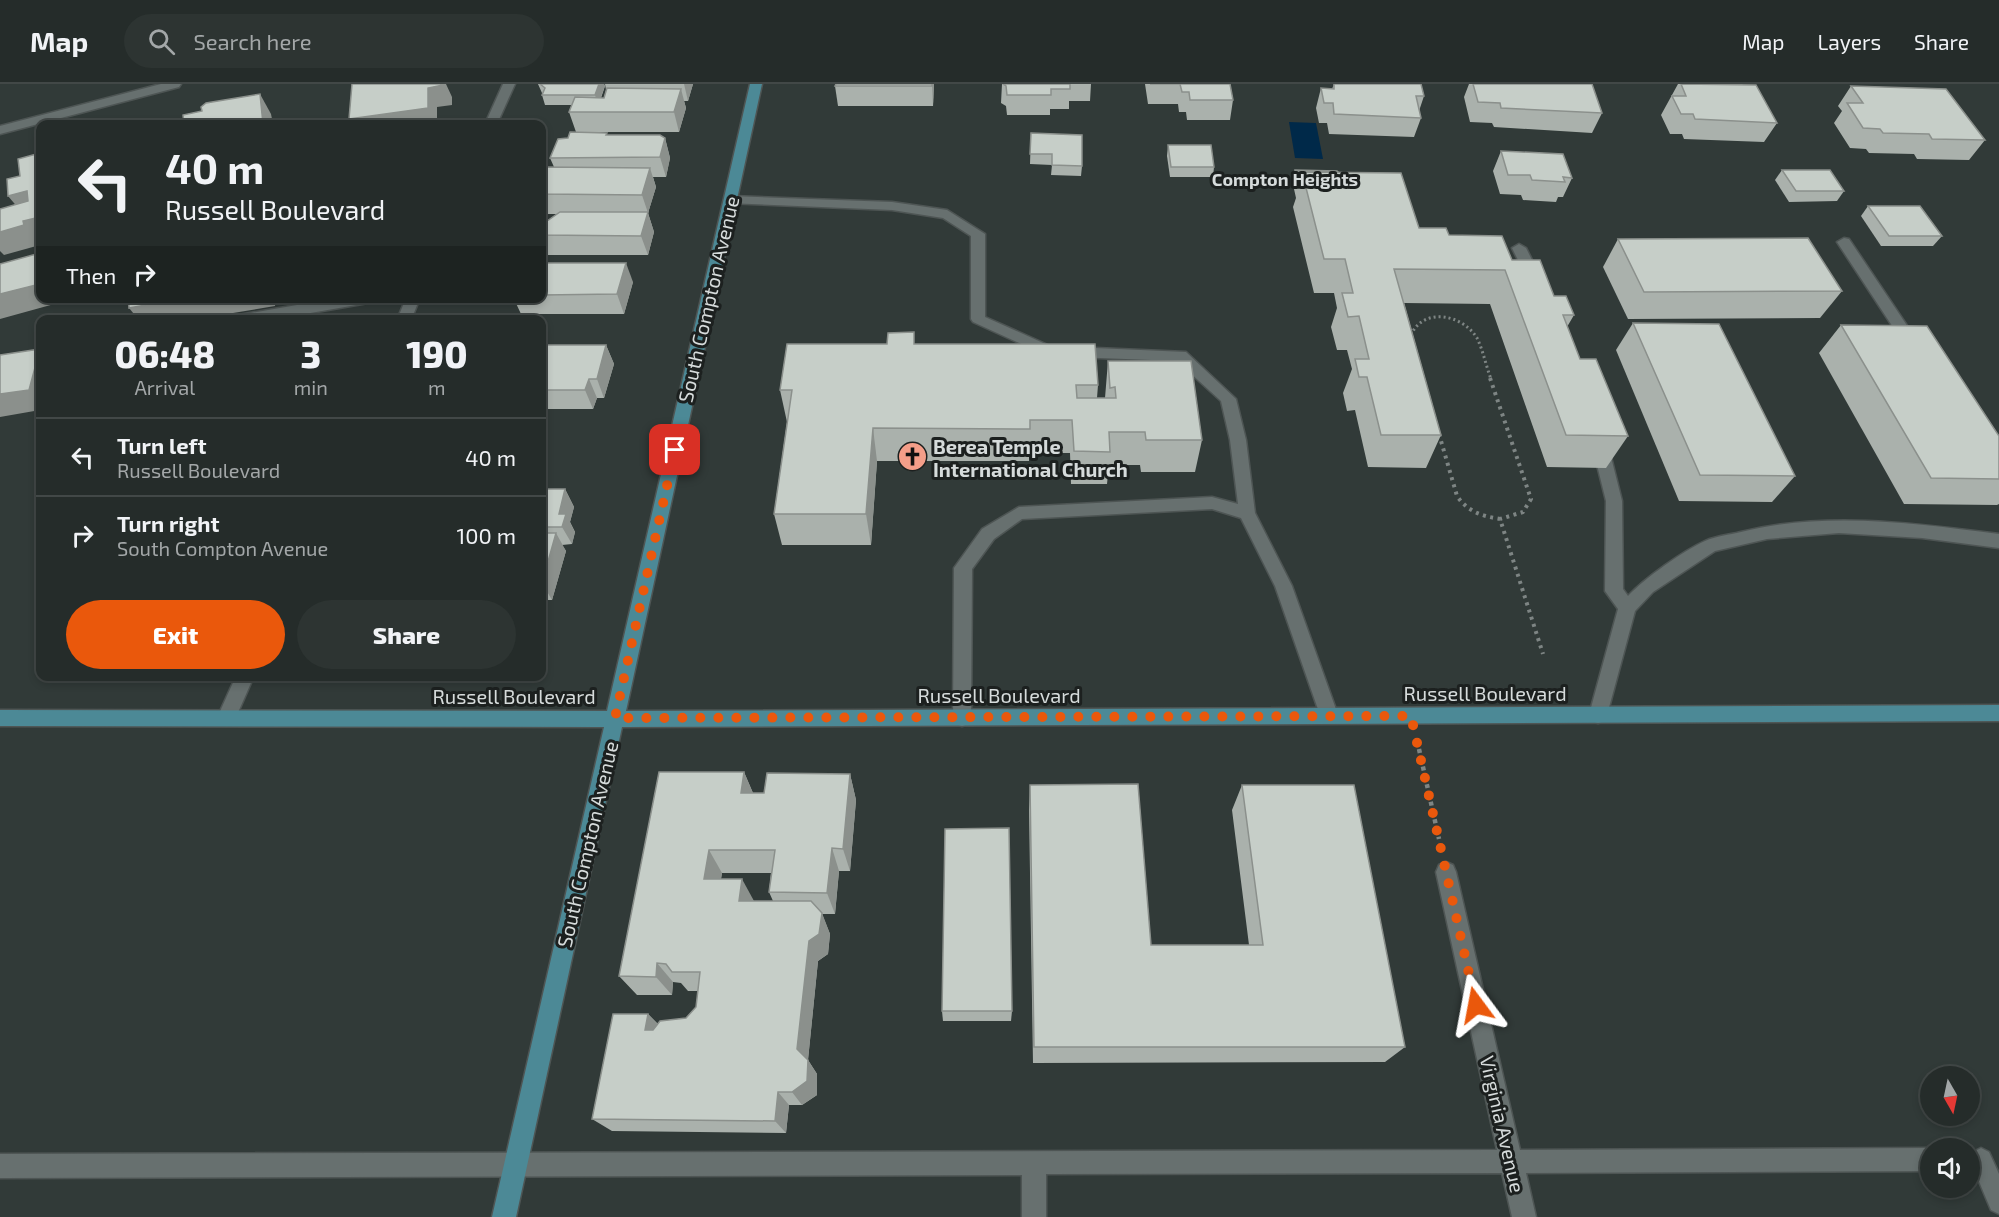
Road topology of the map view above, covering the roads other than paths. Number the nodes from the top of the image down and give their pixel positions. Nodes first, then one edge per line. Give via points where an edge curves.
1 (175, 84) edge
2 (509, 84) edge
3 (756, 84) edge
4 (38, 120) edge
5 (493, 120) edge
6 (36, 121) edge
7 (0, 130) edge
8 (730, 200) junction
9 (1844, 242) dead end
10 (1519, 248) dead end
11 (1542, 296) edge
12 (339, 303) edge
13 (268, 315) edge
14 (1919, 355) edge
15 (1594, 427) edge
16 (1247, 513) junction
17 (1999, 542) edge
18 (1627, 608) junction
19 (243, 681) edge
20 (1999, 713) edge
21 (1598, 715) junction
22 (1329, 716) junction
23 (0, 718) edge
24 (226, 718) junction
25 (615, 718) junction
26 (962, 718) junction
27 (1446, 872) road end
28 (1920, 1160) edge
29 (1983, 1160) edge
30 (1511, 1161) junction
31 (1034, 1163) junction
32 (515, 1164) junction
33 (0, 1166) edge
34 (1999, 1202) edge
35 (504, 1217) edge
36 (1034, 1217) edge
37 (1524, 1217) edge

1 - 4 street
2 - 5 street
3 - 8 main road, South Compton Avenue
6 - 7 street
8 - 16 street via 892,206 947,214 978,234 978,319 1048,351 1181,356 1228,399 1238,440
8 - 25 main road, South Compton Avenue
9 - 14 street
10 - 11 street
12 - 13 street
15 - 18 street via 1614,501 1614,591
16 - 22 street via 1264,540
16 - 26 street via 1212,503 1018,513 987,534 963,568
17 - 18 street via 1922,531 1839,527 1767,532 1710,546 1647,587
18 - 21 street
19 - 24 street
20 - 21 main road, Russell Boulevard
21 - 22 main road, Russell Boulevard
22 - 26 main road, Russell Boulevard
23 - 24 main road, Russell Boulevard
24 - 25 main road, Russell Boulevard
25 - 26 main road, Russell Boulevard
25 - 32 main road, South Compton Avenue
27 - 30 street, Virginia Avenue
28 - 30 street
29 - 34 street
30 - 31 street
30 - 37 street, Virginia Avenue
31 - 32 street
31 - 36 street
32 - 33 street
32 - 35 main road, South Compton Avenue

